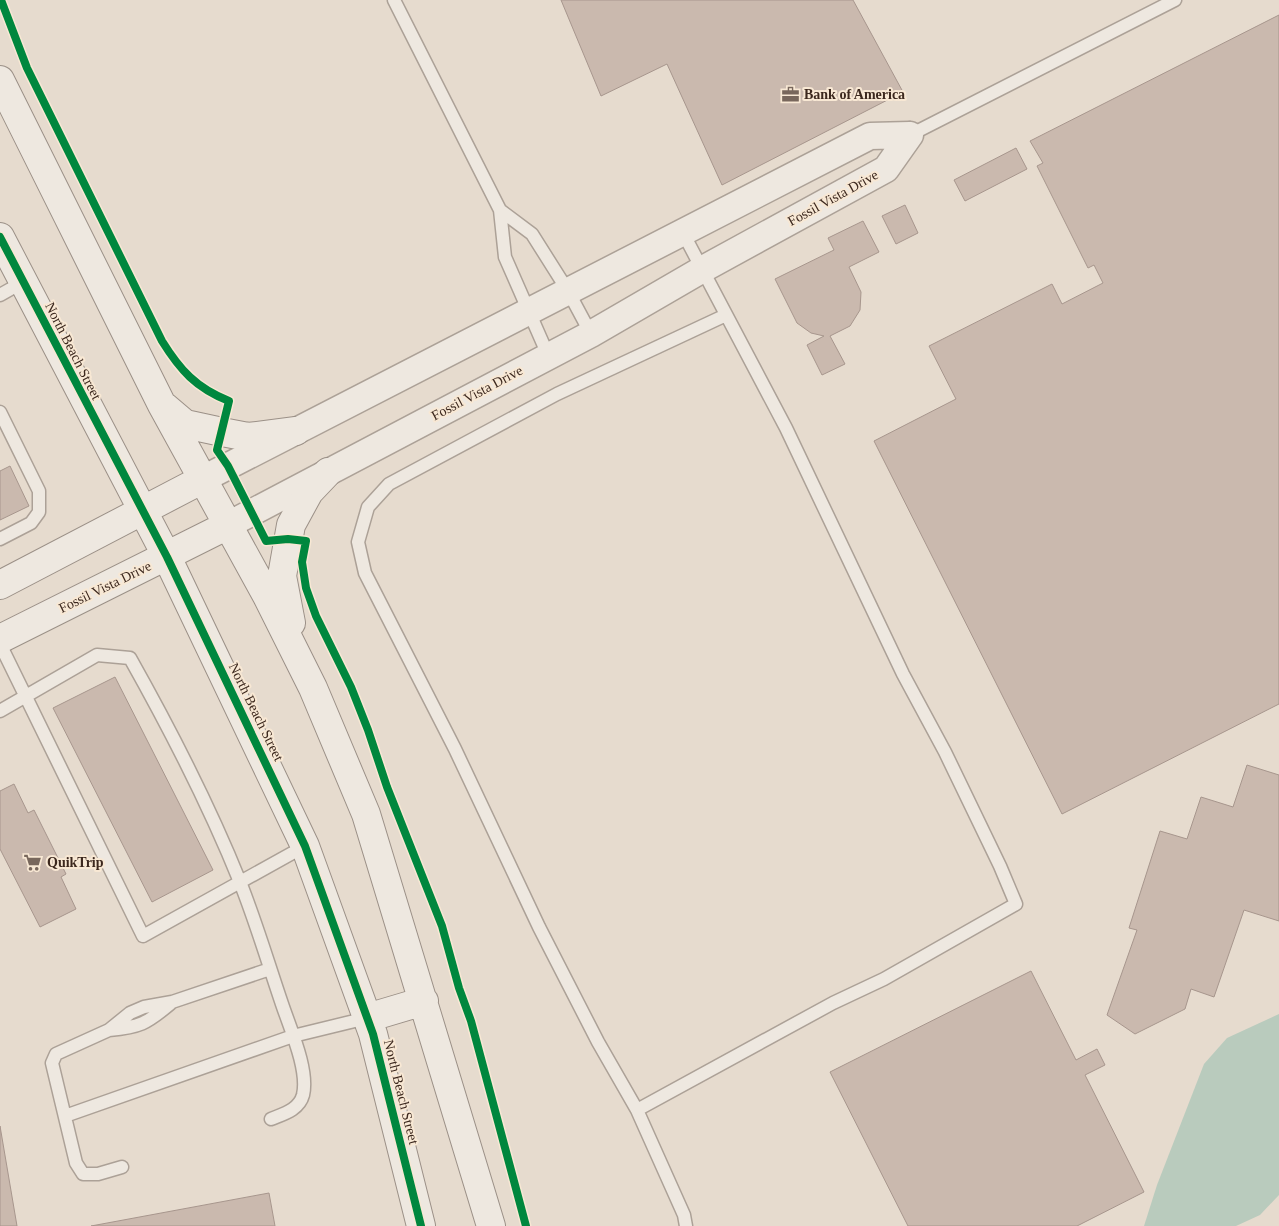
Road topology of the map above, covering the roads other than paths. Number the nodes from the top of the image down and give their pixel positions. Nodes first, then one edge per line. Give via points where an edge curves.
1 (394, 0) edge
2 (1175, 0) edge
3 (0, 80) edge
4 (910, 136) junction
5 (500, 210) junction
6 (682, 231) junction
7 (0, 237) edge
8 (703, 269) junction
9 (12, 288) edge
10 (568, 291) junction
11 (528, 311) junction
12 (726, 314) junction
13 (591, 334) junction
14 (548, 355) junction
15 (162, 405) junction
16 (1, 418) edge
17 (296, 431) junction
18 (328, 472) junction
19 (203, 479) junction
20 (141, 510) junction
21 (228, 525) junction
22 (0, 540) edge
23 (167, 557) junction
24 (0, 585) edge
25 (0, 639) edge
26 (0, 644) edge
27 (297, 654) junction
28 (26, 696) junction
29 (0, 711) edge
30 (305, 846) junction
31 (240, 883) junction
32 (270, 969) junction
33 (424, 1001) junction
34 (367, 1018) junction
35 (293, 1036) junction
36 (637, 1110) junction
37 (65, 1116) junction
38 (271, 1119) dead end
39 (122, 1166) dead end
40 (421, 1226) edge
41 (492, 1226) edge
42 (686, 1226) edge

1 - 5 lane
2 - 4 lane
3 - 15 main road
4 - 6 street via 870,136
4 - 8 street, Fossil Vista Drive via 886,169
5 - 10 lane via 532,234
5 - 11 lane via 505,257
6 - 8 lane
6 - 10 street
7 - 9 main road, North Beach Street
8 - 12 lane
8 - 13 street, Fossil Vista Drive
9 - 20 main road, North Beach Street
10 - 11 street
10 - 13 lane
11 - 14 lane
11 - 17 street
12 - 36 lane via 557,394 389,484 368,507 358,542 365,573 539,927
12 - 36 lane via 790,437 902,674 945,752 1016,904 884,979
13 - 14 street, Fossil Vista Drive
14 - 18 street, Fossil Vista Drive
15 - 17 main road via 185,424 222,432 248,436
15 - 19 main road
16 - 22 lane via 39,491 39,512 31,523
17 - 19 street
18 - 21 street, Fossil Vista Drive
18 - 27 main road via 309,492 291,525 282,576
19 - 20 main road
19 - 21 main road
20 - 23 main road, North Beach Street
20 - 24 main road
21 - 23 main road, Fossil Vista Drive
21 - 27 main road
23 - 25 main road, Fossil Vista Drive
23 - 30 main road, North Beach Street
26 - 28 lane
27 - 33 main road via 366,814
28 - 29 lane
28 - 31 lane via 97,655 130,658 211,815
28 - 31 lane via 143,936
30 - 31 lane
30 - 34 main road, North Beach Street
31 - 32 lane
32 - 35 lane
32 - 37 lane via 172,1002 150,1021 136,1027 109,1030 56,1054 52,1063
33 - 34 main road
33 - 41 main road
34 - 35 lane
34 - 40 main road, North Beach Street
35 - 37 lane
35 - 38 lane via 303,1072 303,1096 295,1108
36 - 42 lane
37 - 39 lane via 76,1163 83,1174 98,1174

